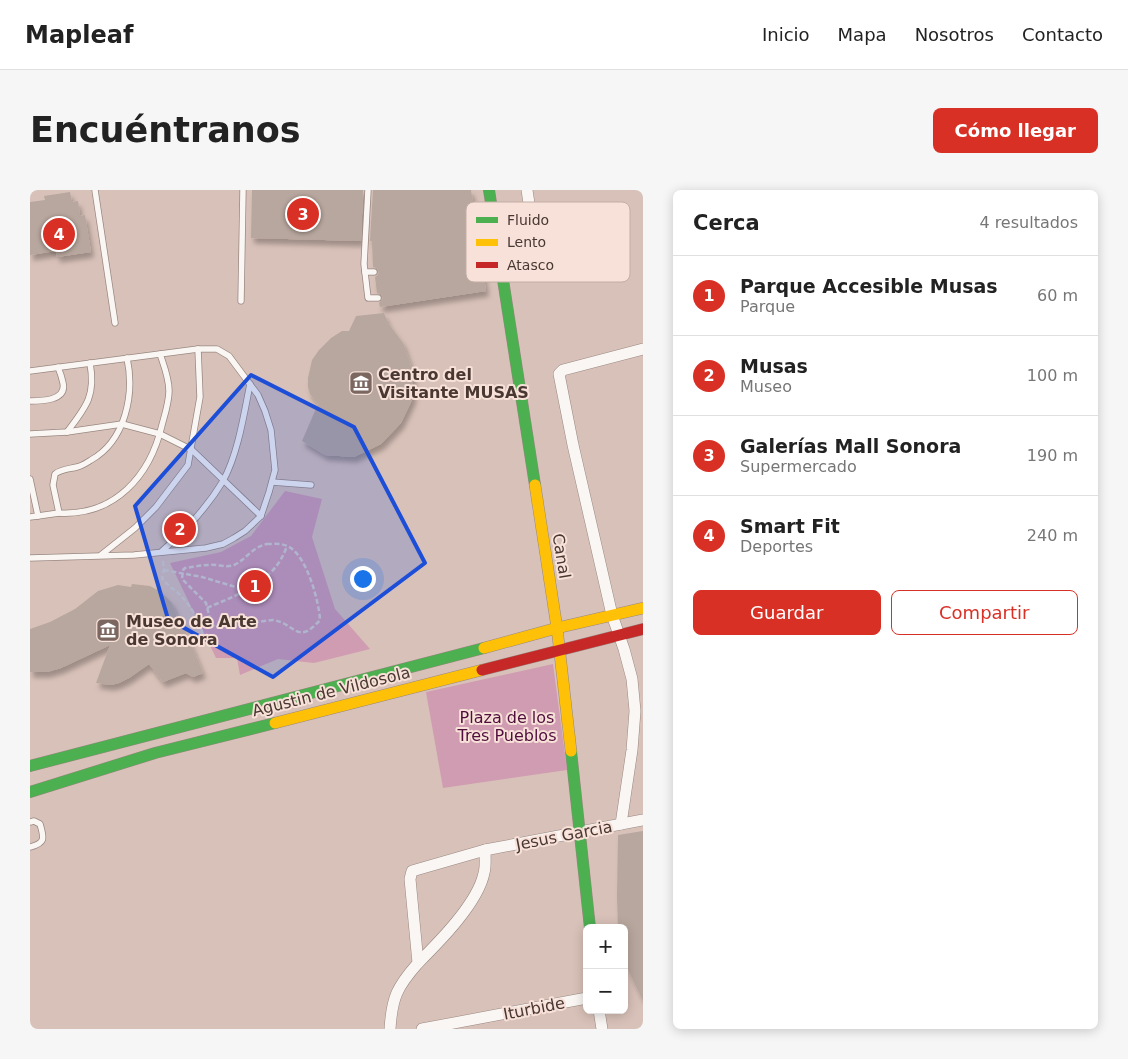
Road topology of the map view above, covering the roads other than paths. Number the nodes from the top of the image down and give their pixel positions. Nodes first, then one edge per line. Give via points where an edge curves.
1 (95, 190) edge
2 (243, 190) edge
3 (368, 190) edge
4 (365, 272) junction
5 (374, 272) dead end
6 (503, 282) edge
7 (378, 298) dead end
8 (241, 301) dead end
9 (115, 323) dead end
10 (198, 349) junction
11 (643, 349) edge
12 (160, 354) junction
13 (127, 358) junction
14 (90, 363) junction
15 (58, 368) junction
16 (30, 371) edge
17 (250, 384) junction
18 (30, 402) edge
19 (122, 424) junction
20 (67, 432) junction
21 (30, 434) edge
22 (160, 434) junction
23 (192, 450) junction
24 (30, 479) edge
25 (224, 480) junction
26 (272, 482) junction
27 (311, 485) dead end
28 (59, 513) junction
29 (38, 516) junction
30 (261, 516) junction
31 (30, 517) edge
32 (162, 551) junction
33 (101, 555) junction
34 (30, 558) edge
35 (643, 608) edge
36 (612, 615) junction
37 (557, 628) junction
38 (643, 629) edge
39 (619, 635) junction
40 (559, 650) junction
41 (30, 766) edge
42 (30, 792) edge
43 (643, 820) edge
44 (30, 822) edge
45 (621, 824) junction
46 (580, 832) junction
47 (30, 847) edge
48 (485, 850) junction
49 (590, 924) edge
50 (418, 963) junction
51 (583, 999) edge
52 (600, 1014) edge
53 (390, 1029) edge
54 (422, 1029) edge
55 (602, 1029) edge

1 - 9 lane
2 - 8 lane
3 - 4 lane via 369,236
4 - 5 lane
4 - 7 lane via 368,298
6 - 37 main road, Canal
10 - 12 lane
10 - 17 lane via 222,352
10 - 23 lane via 200,397
11 - 36 street via 563,370 559,374
12 - 13 lane
12 - 22 lane via 169,392
13 - 14 lane
13 - 19 lane via 130,388
14 - 15 lane
14 - 20 lane via 93,386 88,401
15 - 16 lane
15 - 18 lane via 64,384 62,391 50,400
17 - 25 lane via 238,441
17 - 26 lane via 258,395 271,430 275,470
19 - 20 lane
19 - 22 lane
19 - 28 lane via 111,444 100,455 55,474 53,485
20 - 21 lane
22 - 23 lane
22 - 28 lane via 146,466 117,499 80,513
23 - 25 lane
23 - 33 lane via 188,466 156,507 136,528
24 - 29 lane
25 - 30 lane
25 - 32 lane via 180,536
26 - 27 lane
26 - 30 lane
28 - 29 lane
29 - 31 lane
30 - 32 lane via 245,531 222,544
32 - 33 lane
33 - 34 lane
35 - 36 main road, Agustin de Vildosola
36 - 37 main road, Agustin de Vildosola
36 - 39 street
37 - 40 main road, Canal
37 - 41 main road, Agustin de Vildosola
38 - 39 main road, Agustin de Vildosola
39 - 40 main road, Agustin de Vildosola
39 - 45 street via 632,679 635,711
40 - 42 main road, Agustin de Vildosola via 155,753
40 - 46 main road, Canal
43 - 45 street, Jesus Garcia
44 - 47 lane via 40,824 43,839
45 - 46 street, Jesus Garcia
46 - 48 street, Jesus Garcia
46 - 49 main road, Canal
48 - 50 street via 484,874 474,896
48 - 50 street, Jesus Garcia via 410,873
50 - 53 street via 397,991 392,1003
51 - 54 street, Iturbide
52 - 55 street

